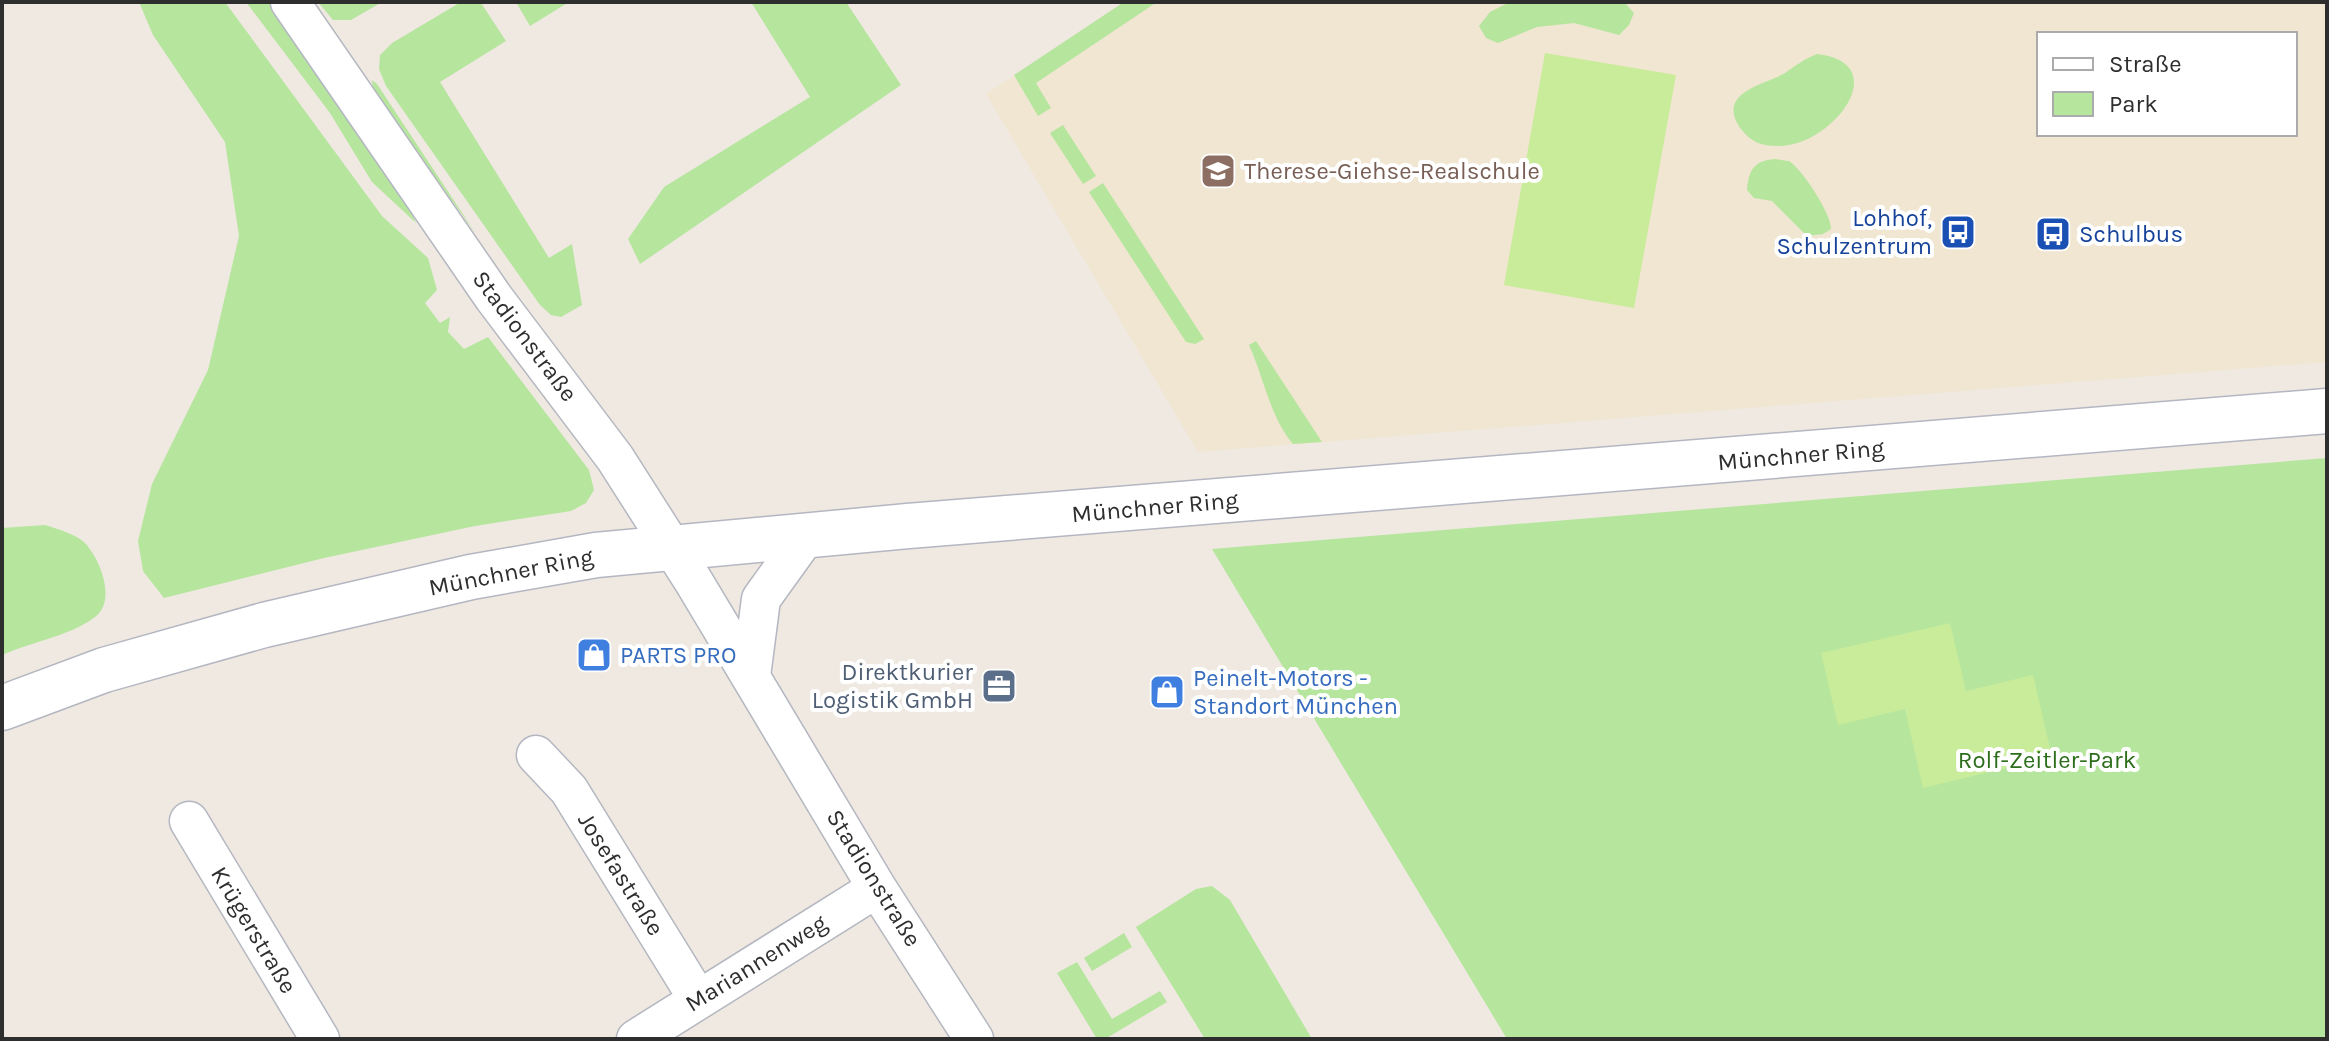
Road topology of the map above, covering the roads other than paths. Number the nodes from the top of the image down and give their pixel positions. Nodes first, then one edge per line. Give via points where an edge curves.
1 (290, 2) edge
2 (2327, 411) edge
3 (807, 535) junction
4 (672, 547) junction
5 (751, 676) junction
6 (2, 708) edge
7 (536, 755) dead end
8 (189, 821) dead end
9 (877, 888) junction
10 (698, 999) junction
11 (320, 1039) edge
12 (636, 1039) edge
13 (974, 1039) edge

1 - 4 street, Stadionstraße via 494,298 615,458
2 - 3 main road, Münchner Ring
3 - 4 main road, Münchner Ring
3 - 5 street via 761,599
4 - 5 street, Stadionstraße
4 - 6 main road, Münchner Ring via 596,555 344,605 147,656
5 - 9 street, Stadionstraße
7 - 10 street, Josefastraße via 569,790
8 - 11 street, Krügerstraße
9 - 10 street, Mariannenweg
9 - 13 street, Stadionstraße
10 - 12 street, Mariannenweg

